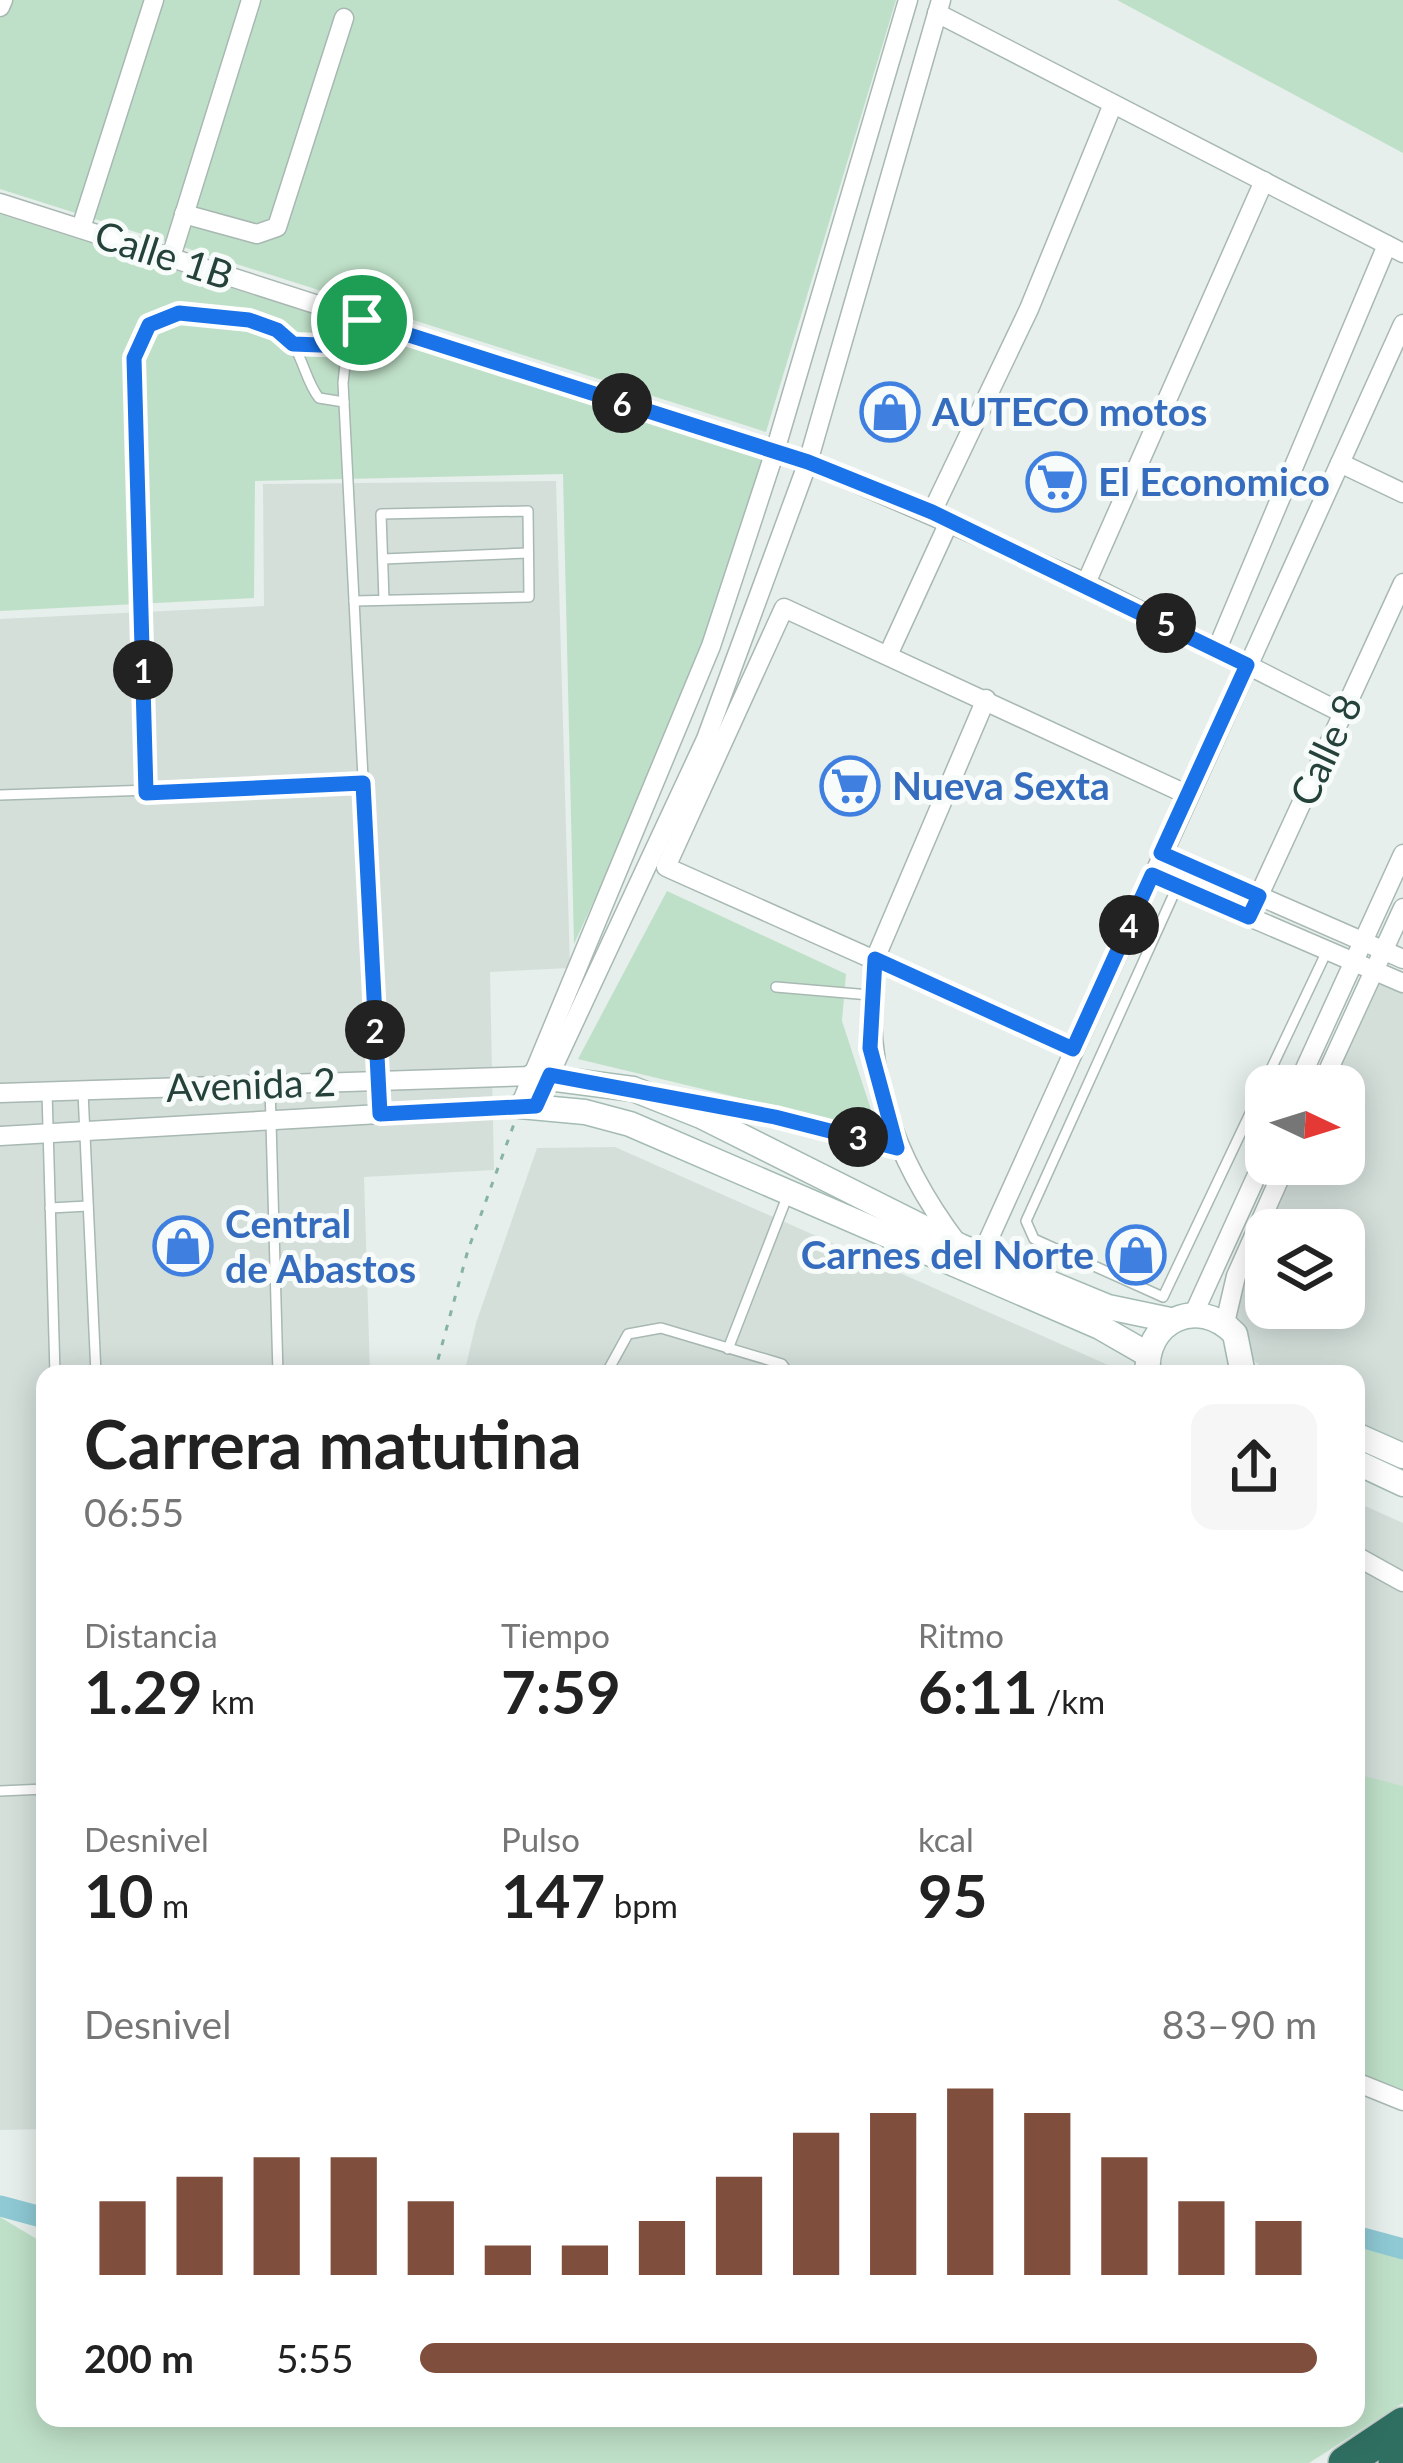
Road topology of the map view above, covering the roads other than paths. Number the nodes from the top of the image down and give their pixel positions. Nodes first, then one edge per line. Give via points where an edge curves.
1 (154, 0) edge
2 (251, 0) edge
3 (908, 0) edge
4 (939, 6) edge
5 (344, 18) dead end
6 (1113, 104) junction
7 (1264, 181) junction
8 (0, 203) edge
9 (184, 214) junction
10 (81, 228) junction
11 (1395, 249) edge
12 (170, 257) junction
13 (362, 320) junction
14 (1403, 324) edge
15 (293, 344) junction
16 (347, 346) junction
17 (344, 401) junction
18 (775, 451) junction
19 (808, 462) junction
20 (1340, 463) junction
21 (1403, 493) edge
22 (941, 516) junction
23 (528, 553) junction
24 (382, 559) junction
25 (1086, 583) junction
26 (1403, 583) edge
27 (384, 600) junction
28 (354, 601) junction
29 (1216, 649) junction
30 (888, 655) junction
31 (1247, 665) junction
32 (986, 699) junction
33 (1342, 712) junction
34 (363, 783) junction
35 (146, 793) junction
36 (0, 795) edge
37 (1188, 795) junction
38 (1161, 853) junction
39 (1403, 854) edge
40 (1152, 875) junction
41 (1178, 886) junction
42 (1259, 896) junction
43 (1403, 908) edge
44 (1249, 917) junction
45 (1361, 941) junction
46 (1383, 950) junction
47 (1327, 951) junction
48 (875, 959) junction
49 (1403, 959) edge
50 (1353, 962) junction
51 (1374, 969) junction
52 (1403, 982) edge
53 (776, 987) dead end
54 (870, 994) junction
55 (1073, 1049) junction
56 (1306, 1065) edge
57 (1331, 1065) edge
58 (542, 1075) junction
59 (378, 1081) junction
60 (270, 1084) junction
61 (633, 1089) junction
62 (82, 1091) junction
63 (47, 1092) junction
64 (0, 1093) edge
65 (528, 1106) junction
66 (380, 1114) junction
67 (271, 1120) junction
68 (85, 1131) junction
69 (48, 1133) junction
70 (0, 1136) edge
71 (897, 1148) junction
72 (1249, 1185) edge
73 (1277, 1185) edge
74 (789, 1192) junction
75 (88, 1206) junction
76 (50, 1208) junction
77 (971, 1250) junction
78 (1178, 1312) junction
79 (1225, 1323) junction
80 (728, 1349) junction
81 (1148, 1364) edge
82 (55, 1365) edge
83 (96, 1365) edge
84 (278, 1365) edge
85 (611, 1365) edge
86 (783, 1365) edge
87 (1248, 1365) edge
88 (1365, 1439) edge
89 (1403, 1456) edge
90 (1365, 1466) edge
91 (1403, 1484) edge
92 (1365, 1561) edge
93 (1403, 1582) edge
94 (36, 1790) edge
95 (0, 1792) edge
96 (1365, 2086) edge
97 (1403, 2101) edge
98 (1403, 2424) edge
99 (1403, 2458) edge
100 (1346, 2463) edge
101 (1395, 2463) edge

1 - 10 street
2 - 9 street
3 - 18 street
4 - 6 street
4 - 19 street
5 - 9 street via 277,227 256,235
6 - 7 street
6 - 22 street
7 - 11 street
7 - 25 street
8 - 10 street, Calle 1B
9 - 12 street
10 - 12 street, Calle 1B
11 - 29 street
12 - 13 street, Calle 1B
13 - 16 lane
13 - 18 street, Calle 1B
14 - 20 street
15 - 16 lane
15 - 17 lane via 314,393
15 - 35 lane via 249,320 179,313 149,325 135,349
16 - 17 lane
17 - 28 lane
18 - 19 street, Calle 1B
18 - 58 street via 680,730 576,962
19 - 22 street, Calle 1B
19 - 58 street via 706,739
20 - 21 street
20 - 31 street
22 - 25 street, Calle 1B
22 - 30 street
23 - 24 lane
23 - 24 lane via 528,511 381,514
23 - 27 lane via 529,597
24 - 27 lane
25 - 29 street, Calle 1B
26 - 33 street, Calle 8
27 - 28 lane
28 - 34 lane
29 - 31 street, Calle 1B
30 - 32 street
30 - 48 street via 784,608 666,868
31 - 33 street, Calle 1B
31 - 37 street
32 - 37 street
32 - 48 street
33 - 42 street, Calle 8
34 - 35 lane
34 - 59 lane
35 - 36 lane
37 - 38 street
38 - 40 street
38 - 42 street
39 - 45 street
40 - 41 street
40 - 55 street
41 - 44 street
41 - 78 lane via 1026,1221 1034,1239
42 - 44 street, Calle 8
42 - 45 street
43 - 46 street
44 - 47 street
45 - 46 street
45 - 50 street
46 - 49 street
46 - 51 street
47 - 50 street
47 - 78 lane
48 - 54 street
48 - 55 street
50 - 51 street
50 - 56 street
51 - 52 street
51 - 57 street
53 - 54 lane
54 - 71 street via 870,1048
55 - 77 street
58 - 59 street, Avenida 2
58 - 61 street, Avenida 2
58 - 65 street
59 - 60 street, Avenida 2
59 - 66 lane
60 - 62 street, Avenida 2
60 - 67 lane
61 - 71 lane
61 - 77 street, Avenida 2
62 - 63 street, Avenida 2
62 - 68 lane
63 - 64 street, Avenida 2
63 - 69 lane
65 - 66 street, Avenida 2
65 - 74 street, Avenida 2 via 630,1124
66 - 67 street, Avenida 2
67 - 68 street, Avenida 2
67 - 84 lane
68 - 69 street, Avenida 2
68 - 75 lane
69 - 70 street, Avenida 2
69 - 76 lane
71 - 77 street
72 - 78 street
73 - 79 street via 1236,1276
74 - 80 lane
74 - 81 street, Avenida 2 via 1100,1327
75 - 76 lane
75 - 83 lane
76 - 82 lane
77 - 78 street, Avenida 2 via 1108,1307
78 - 79 street, Avenida 2
78 - 81 street
79 - 87 street
80 - 85 lane via 661,1328 628,1334
80 - 86 lane
88 - 89 street
90 - 91 street
92 - 93 street
94 - 95 lane
96 - 97 street
98 - 100 highway
99 - 101 highway

